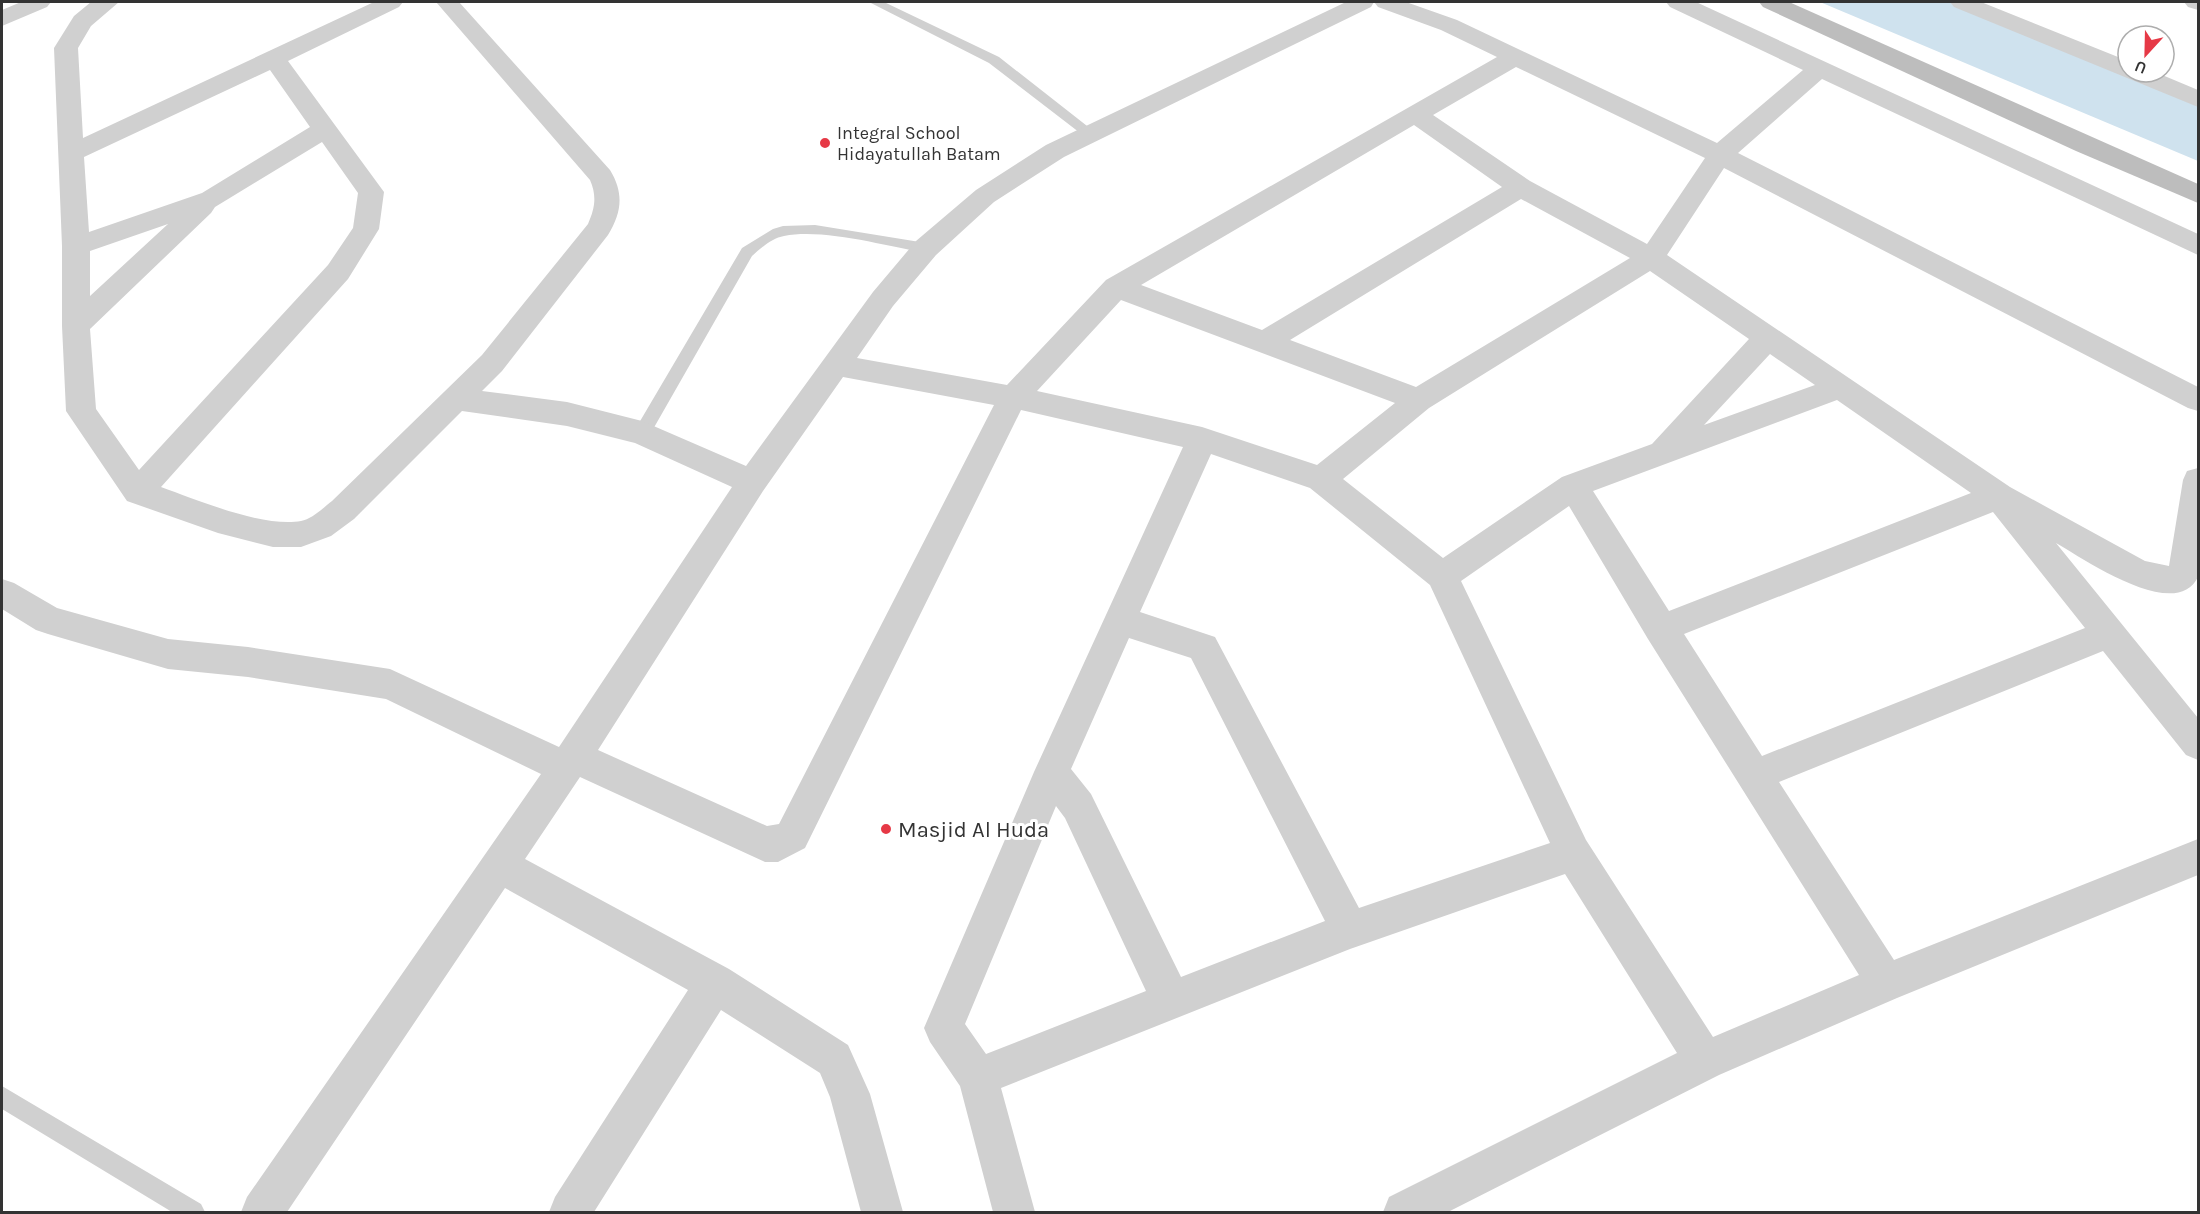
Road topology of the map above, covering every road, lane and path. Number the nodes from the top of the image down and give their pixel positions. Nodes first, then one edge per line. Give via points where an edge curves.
1 (39, 2) edge
2 (107, 2) edge
3 (390, 2) edge
4 (447, 2) edge
5 (875, 2) edge
6 (1363, 2) edge
7 (1386, 2) edge
8 (1678, 2) edge
9 (1771, 2) edge
10 (1962, 2) edge
11 (2, 19) edge
12 (1516, 56) junction
13 (274, 59) junction
14 (2116, 65) edge
15 (1818, 69) junction
16 (2162, 84) edge
17 (2199, 99) edge
18 (1415, 114) junction
19 (325, 129) junction
20 (1089, 133) junction
21 (72, 153) junction
22 (1720, 155) junction
23 (1521, 187) junction
24 (2199, 194) edge
25 (211, 199) junction
26 (2199, 245) edge
27 (76, 246) junction
28 (926, 248) junction
29 (1651, 258) junction
30 (1116, 287) junction
31 (76, 326) junction
32 (1768, 337) junction
33 (1264, 342) junction
34 (836, 365) junction
35 (1841, 387) junction
36 (1013, 397) junction
37 (457, 399) junction
38 (1419, 400) junction
39 (2199, 400) edge
40 (642, 434) junction
41 (1202, 440) junction
42 (1660, 454) junction
43 (1320, 479) junction
44 (2199, 480) edge
45 (752, 482) junction
46 (1573, 486) junction
47 (138, 492) junction
48 (1999, 496) junction
49 (1442, 576) junction
50 (2, 593) edge
51 (1119, 620) junction
52 (1660, 629) junction
53 (2108, 634) junction
54 (2199, 744) edge
55 (569, 762) junction
56 (1052, 772) junction
57 (1756, 775) junction
58 (1573, 853) junction
59 (2199, 857) edge
60 (499, 865) junction
61 (1350, 930) junction
62 (715, 983) junction
63 (1886, 983) junction
64 (1171, 1000) junction
65 (1705, 1060) junction
66 (978, 1077) junction
67 (2, 1097) edge
68 (600, 1193) edge
69 (193, 1212) edge
70 (262, 1212) edge
71 (570, 1212) edge
72 (882, 1212) edge
73 (1014, 1212) edge
74 (1404, 1212) edge

1 - 11 street
2 - 21 street via 86,16 66,48
3 - 13 street
4 - 37 street via 601,176 609,191 607,210 599,228 492,363
5 - 20 lane via 994,60
6 - 20 street
7 - 12 street via 1440,21
8 - 15 street
9 - 24 street
10 - 14 street
12 - 18 street
12 - 22 street
13 - 19 street
13 - 21 street
15 - 22 street
15 - 26 street
16 - 17 street
18 - 23 street
18 - 30 street
19 - 25 street
19 - 47 street via 371,192 366,228 338,272
20 - 28 street via 985,196
21 - 27 street
22 - 29 street
22 - 39 street
23 - 29 street
23 - 33 street
25 - 27 street
25 - 31 street
27 - 31 street
28 - 34 street
28 - 40 lane via 808,229 781,231 762,240 747,252
29 - 32 street
29 - 38 street
30 - 33 street
30 - 36 street
31 - 47 street via 81,411
32 - 35 street
32 - 42 street
33 - 38 street
34 - 36 street
34 - 45 street
35 - 42 street
35 - 48 street
36 - 41 street
36 - 55 street via 792,836 778,844 765,844
37 - 40 street via 567,414
37 - 47 street via 343,510 320,527 301,534 273,534 218,520
38 - 43 street
40 - 45 street
41 - 43 street
41 - 51 street
42 - 46 street
43 - 49 street
44 - 48 street via 2184,573 2173,580 2139,574
45 - 55 street
46 - 49 street
46 - 52 street
48 - 52 street
48 - 53 street
49 - 58 street
50 - 55 street via 48,620 168,654 390,684
51 - 56 street
51 - 61 street via 1203,647
52 - 57 street
53 - 54 street
53 - 57 street
55 - 60 street
56 - 64 street via 1078,807
56 - 66 street via 944,1028
57 - 63 street
58 - 61 street
58 - 65 street
59 - 63 street
60 - 62 street
60 - 70 street
61 - 64 street
62 - 68 street
62 - 72 street via 834,1059 850,1094
63 - 65 street
64 - 66 street
65 - 74 street
66 - 73 street
67 - 69 lane
68 - 71 street

